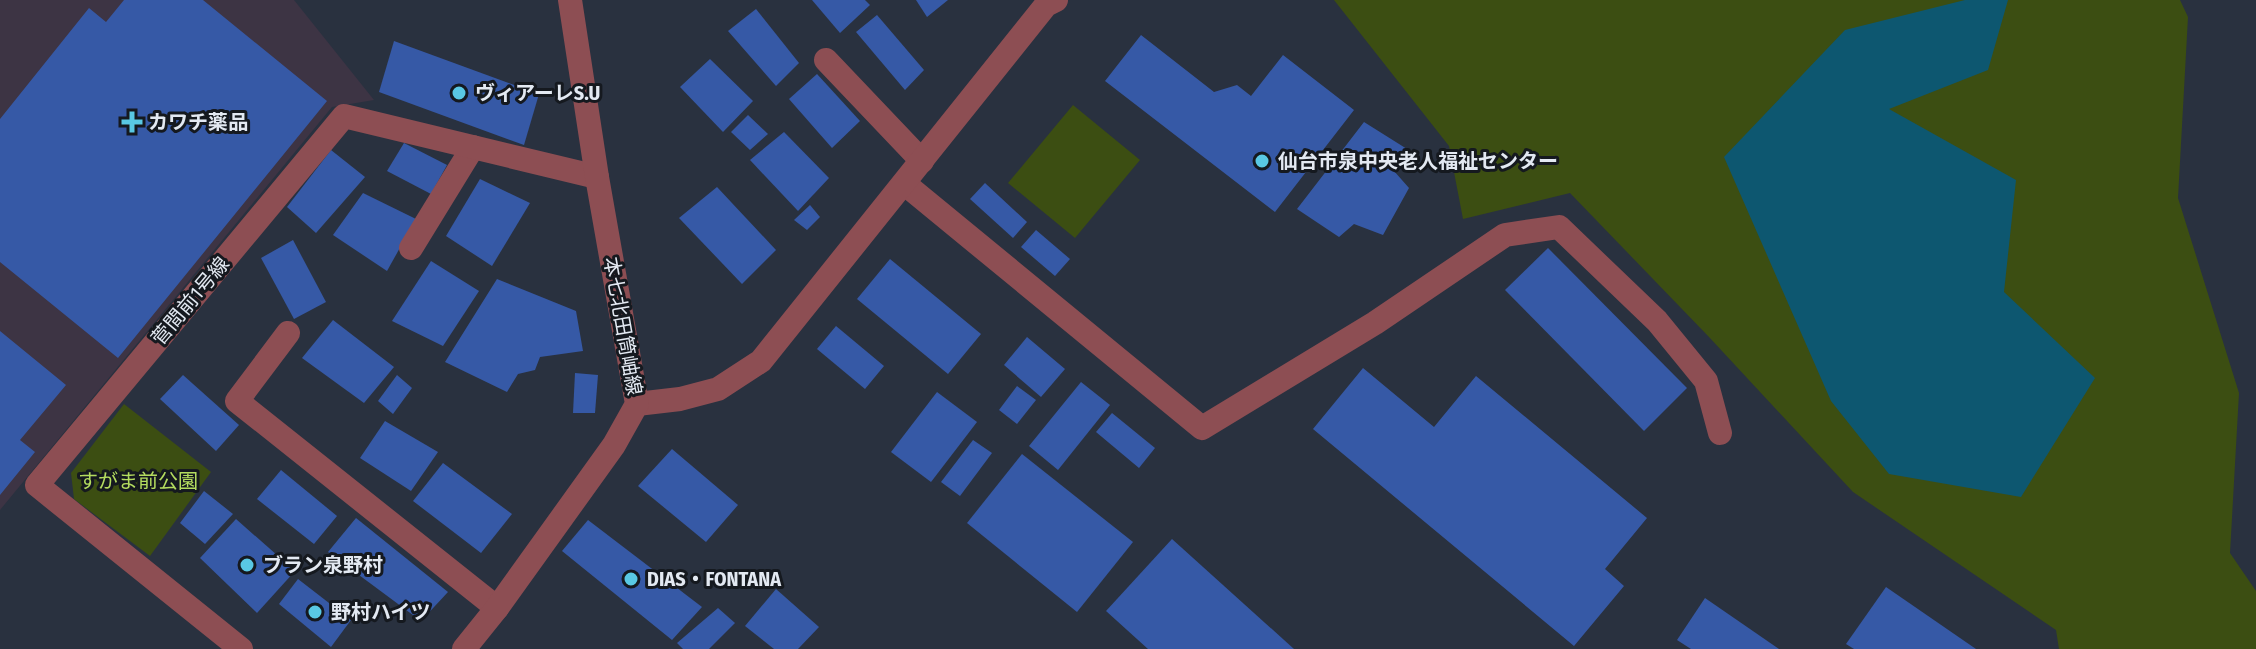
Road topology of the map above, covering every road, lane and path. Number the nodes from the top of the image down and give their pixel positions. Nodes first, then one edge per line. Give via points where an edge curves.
1 (570, 0) edge
2 (1056, 0) edge
3 (826, 60) dead end
4 (473, 147) junction
5 (922, 161) junction
6 (597, 177) junction
7 (905, 184) junction
8 (411, 248) dead end
9 (288, 333) dead end
10 (637, 404) junction
11 (1720, 433) dead end
12 (497, 608) junction
13 (241, 649) edge
14 (464, 649) edge

1 - 6 street, 本七北田筒岫線
2 - 5 street via 1046,5
3 - 5 street
4 - 6 street, 菅間前1号線
4 - 8 street
4 - 13 street, 菅間前1号線 via 344,116 37,485
5 - 7 street
6 - 10 street, 本七北田筒岫線
7 - 10 street via 761,361 718,389
7 - 11 street via 1202,428 1375,323 1505,235 1559,227 1657,321 1706,381
9 - 12 street via 237,401
10 - 12 street, 本七北田筒岫線 via 614,445
12 - 14 street, 本七北田筒岫線

